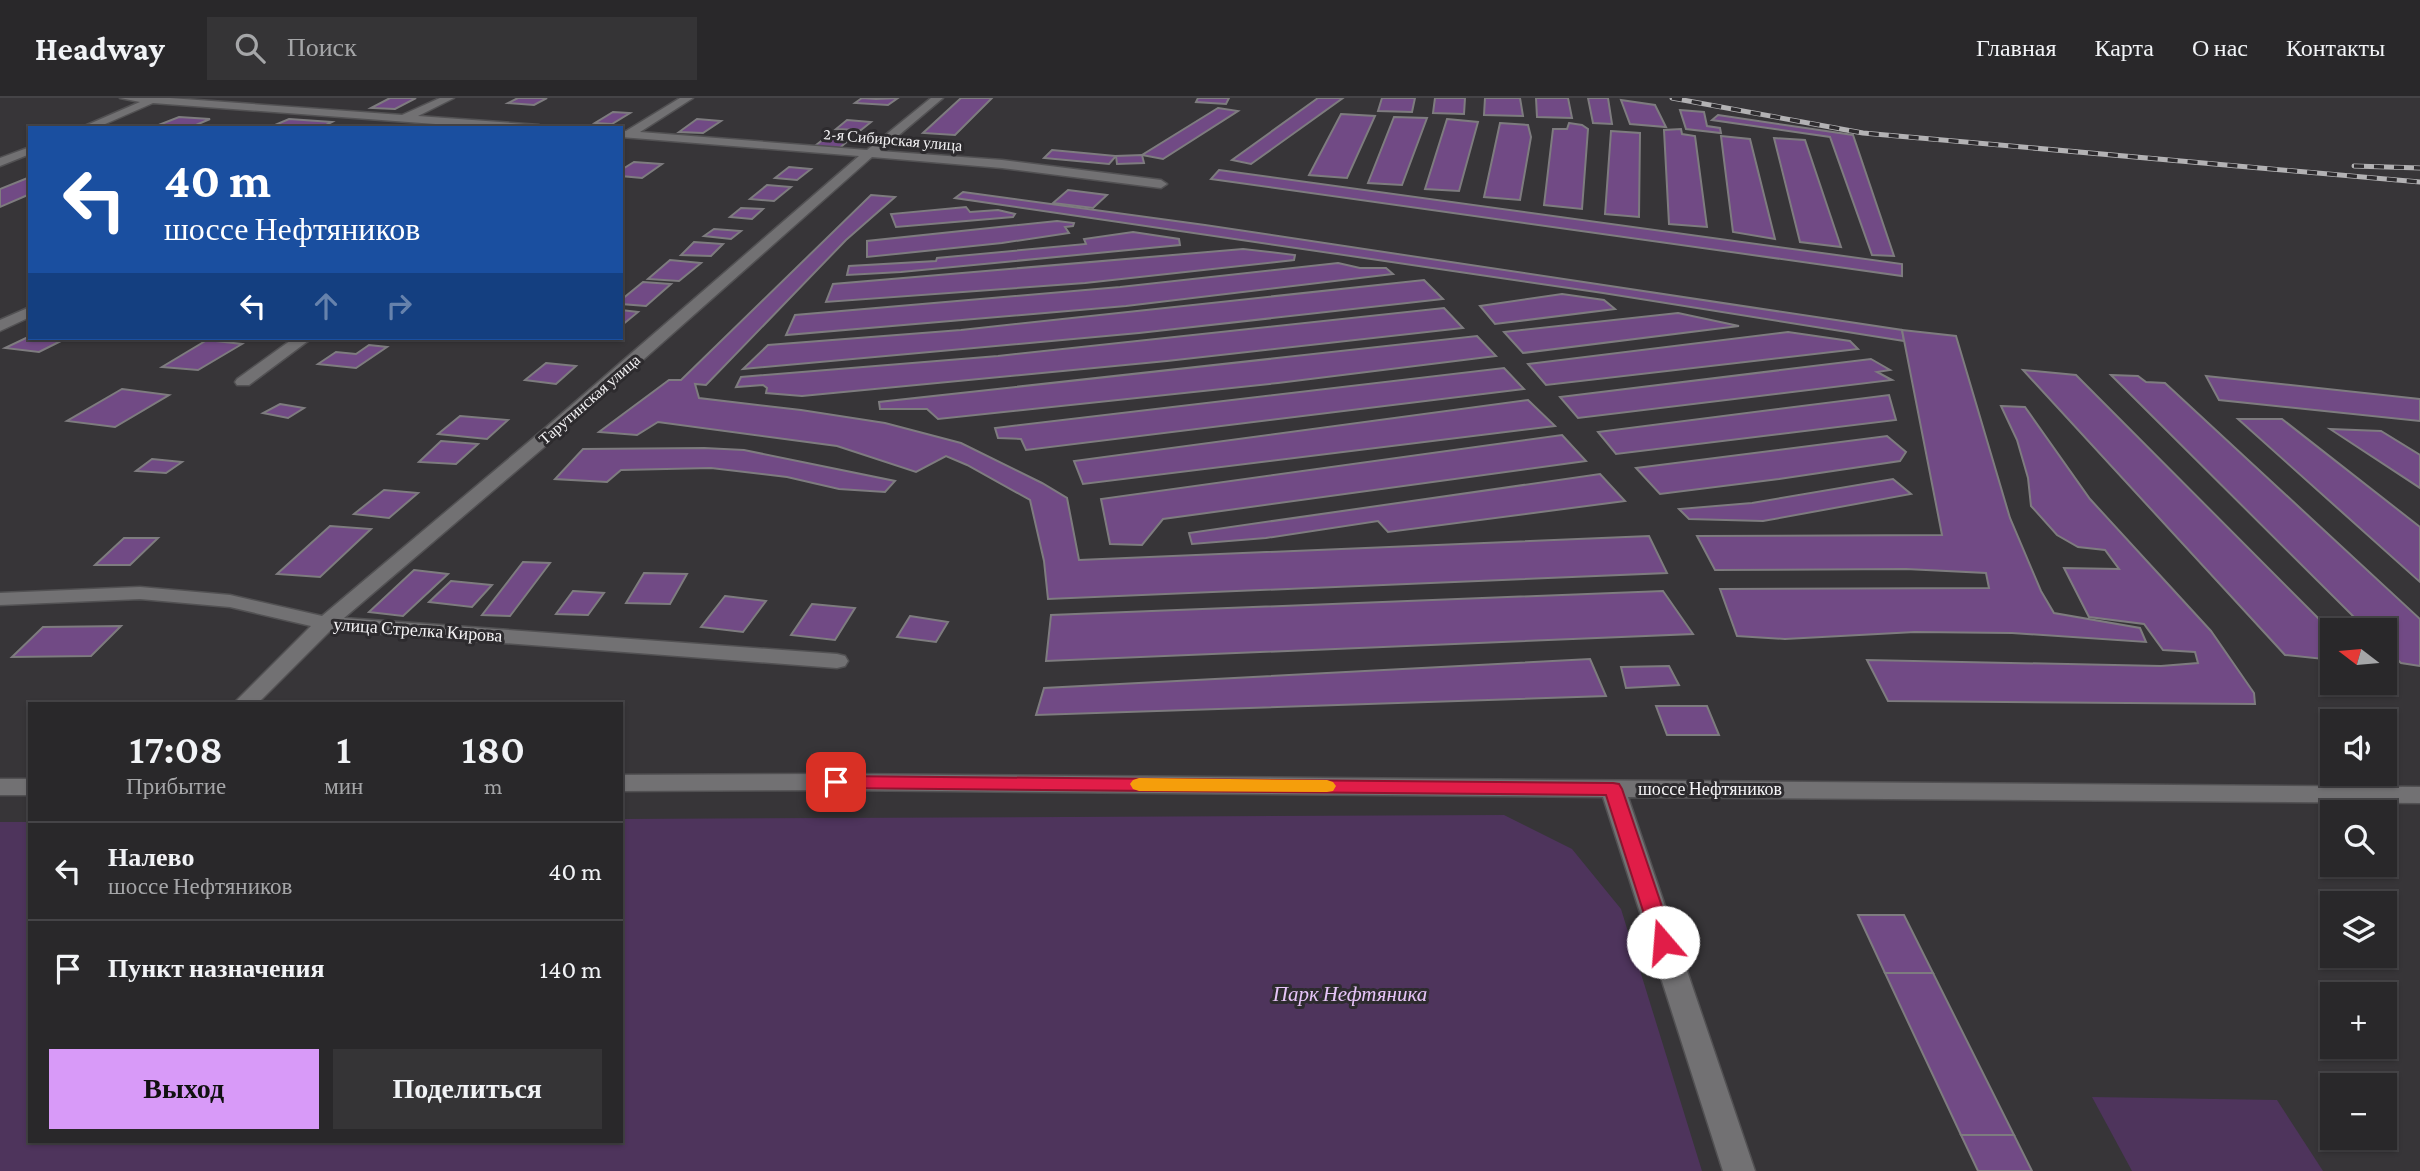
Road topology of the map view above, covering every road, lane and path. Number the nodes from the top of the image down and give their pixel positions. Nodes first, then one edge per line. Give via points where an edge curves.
1 (125, 98) edge
2 (449, 98) edge
3 (688, 98) edge
4 (938, 98) edge
5 (159, 99) edge
6 (405, 118) junction
7 (90, 126) edge
8 (391, 126) edge
9 (512, 126) edge
10 (624, 136) edge
11 (28, 151) edge
12 (870, 153) junction
13 (0, 162) edge
14 (1161, 184) dead end
15 (28, 312) edge
16 (0, 326) edge
17 (301, 340) edge
18 (243, 382) dead end
19 (0, 599) edge
20 (326, 623) junction
21 (837, 661) dead end
22 (246, 702) edge
23 (623, 783) edge
24 (0, 787) edge
25 (28, 787) edge
26 (1613, 789) junction
27 (2420, 795) edge
28 (1739, 1171) edge

1 - 5 street
2 - 6 street
3 - 10 street
4 - 12 street, Тарутинская улица
5 - 6 street
5 - 7 street
6 - 8 street
6 - 9 street
10 - 12 street, 2-я Сибирская улица
11 - 13 street
12 - 14 street, 2-я Сибирская улица
12 - 20 street, Тарутинская улица
15 - 16 street
17 - 18 street
19 - 20 street, улица Стрелка Кирова via 140,593 230,601
20 - 21 street, улица Стрелка Кирова
20 - 22 street, Тарутинская улица
23 - 26 street, шоссе Нефтяников
24 - 25 street
26 - 27 street, шоссе Нефтяников
26 - 28 street

